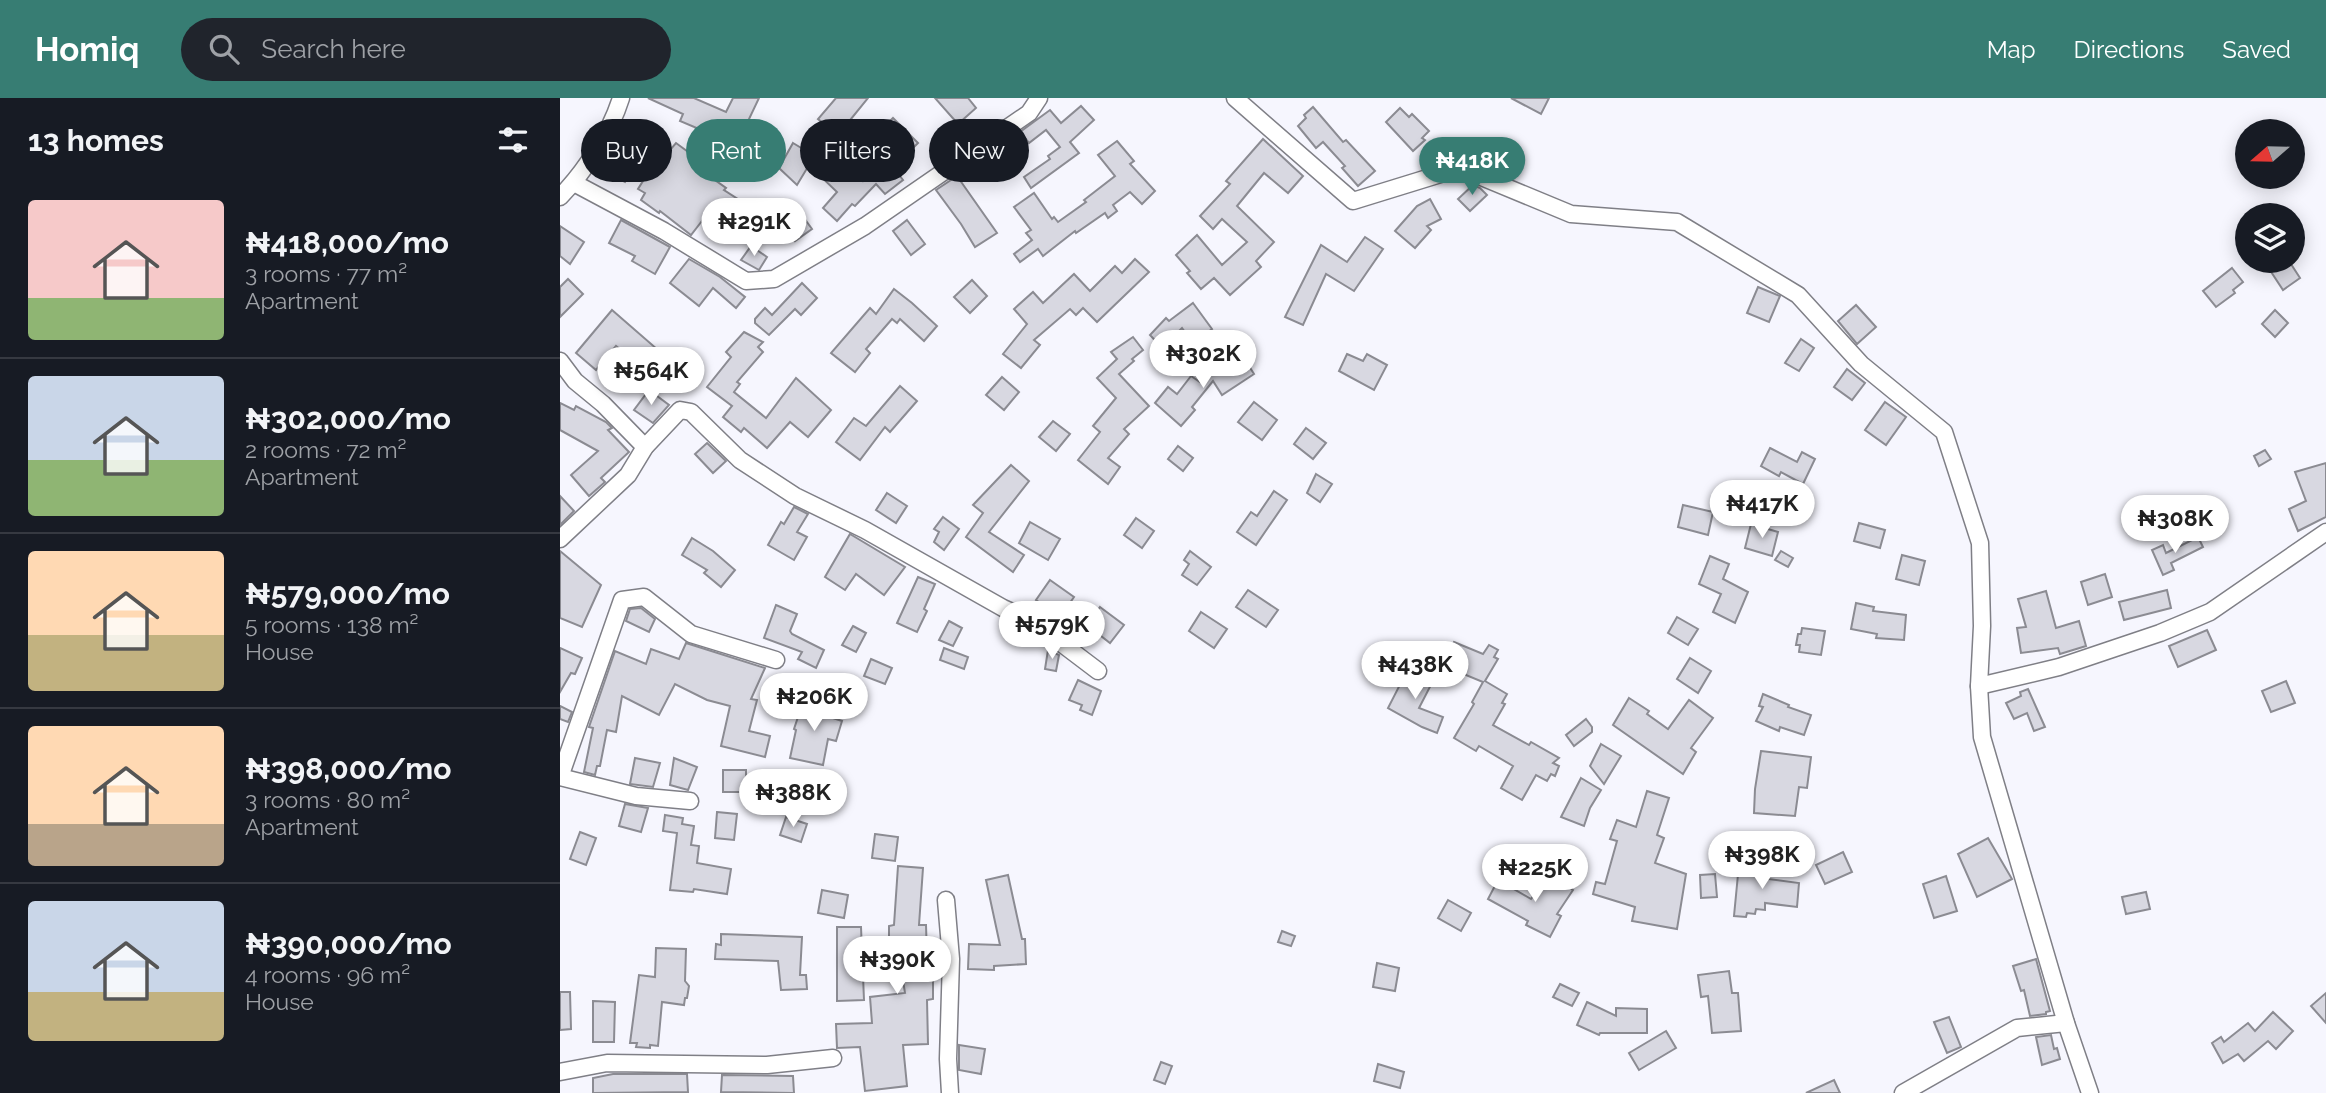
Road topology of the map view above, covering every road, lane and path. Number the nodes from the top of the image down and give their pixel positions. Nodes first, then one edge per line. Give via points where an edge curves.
1 (621, 98) edge
2 (1039, 98) edge
3 (1235, 98) edge
4 (573, 183) junction
5 (560, 197) edge
6 (560, 361) edge
7 (645, 447) junction
8 (2326, 532) edge
9 (560, 539) edge
10 (776, 660) dead end
11 (1098, 671) dead end
12 (1979, 686) junction
13 (560, 777) edge
14 (690, 801) dead end
15 (946, 900) dead end
16 (2066, 1023) junction
17 (833, 1058) dead end
18 (560, 1072) edge
19 (950, 1093) edge
20 (1903, 1093) edge
21 (2091, 1093) edge

1 - 4 street via 614,120
2 - 4 street via 1030,113 877,219 774,279 746,281
3 - 12 street via 1353,201 1460,168 1571,214 1677,222 1798,295 1860,364 1944,432 1980,543
4 - 5 street
6 - 7 street
7 - 9 street via 628,475
7 - 11 street via 680,410 691,412 740,460 795,496 1032,621
8 - 12 street via 2210,612 2059,667
10 - 13 street via 691,634 644,597 622,600
12 - 16 street via 1982,737
13 - 14 street via 636,796
15 - 19 street via 951,959
16 - 20 street via 2017,1028
16 - 21 street
17 - 18 street via 767,1065 607,1063

